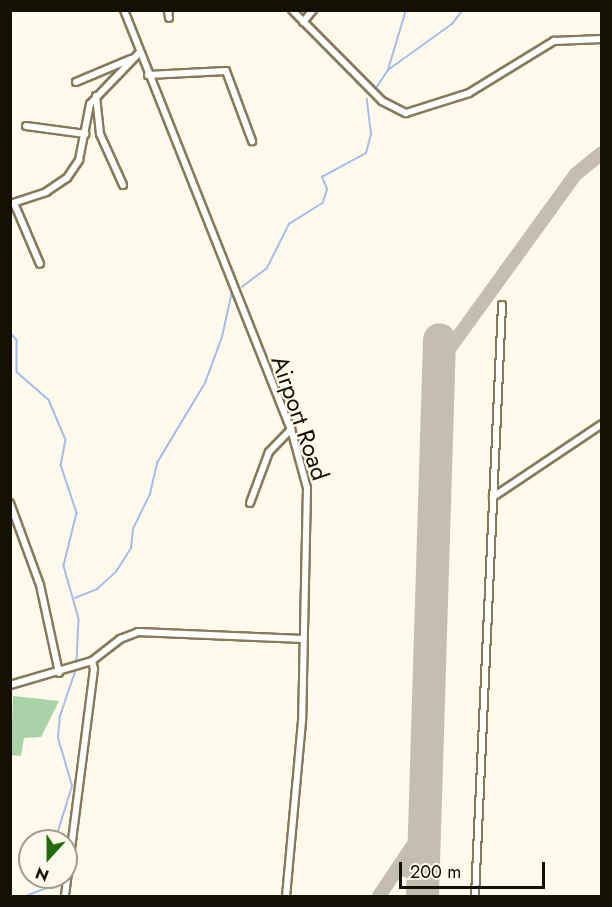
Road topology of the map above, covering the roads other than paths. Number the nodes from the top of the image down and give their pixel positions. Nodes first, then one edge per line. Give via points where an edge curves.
1 (124, 10) edge
2 (292, 10) edge
3 (313, 10) edge
4 (303, 22) junction
5 (602, 39) edge
6 (140, 52) junction
7 (132, 58) junction
8 (148, 75) junction
9 (76, 82) dead end
10 (96, 96) junction
11 (26, 126) dead end
12 (85, 134) junction
13 (252, 141) dead end
14 (123, 185) dead end
15 (12, 203) edge
16 (40, 264) dead end
17 (502, 305) dead end
18 (602, 424) edge
19 (291, 429) junction
20 (493, 496) junction
21 (10, 503) edge
22 (250, 503) dead end
23 (303, 639) junction
24 (92, 661) junction
25 (59, 673) junction
26 (10, 685) edge
27 (65, 897) edge
28 (286, 897) edge
29 (475, 897) edge

1 - 6 street, Airport Road
2 - 4 street
3 - 4 street
4 - 5 street via 382,101 406,113 469,93 554,41
6 - 7 street
6 - 8 street, Airport Road
7 - 9 street
7 - 10 street via 122,74
8 - 13 street via 226,71
8 - 19 street, Airport Road
10 - 12 street via 88,107
10 - 14 street via 100,134
11 - 12 street
12 - 15 street via 79,160 67,178 46,192
15 - 16 street
17 - 20 street
18 - 20 street
19 - 22 street via 273,444
19 - 23 street, Airport Road via 309,506
20 - 29 street
21 - 25 street via 40,585
23 - 24 street via 138,632 120,639
23 - 28 street, Airport Road via 298,803
24 - 25 street
24 - 27 street via 95,676 82,737 81,795
25 - 26 street

